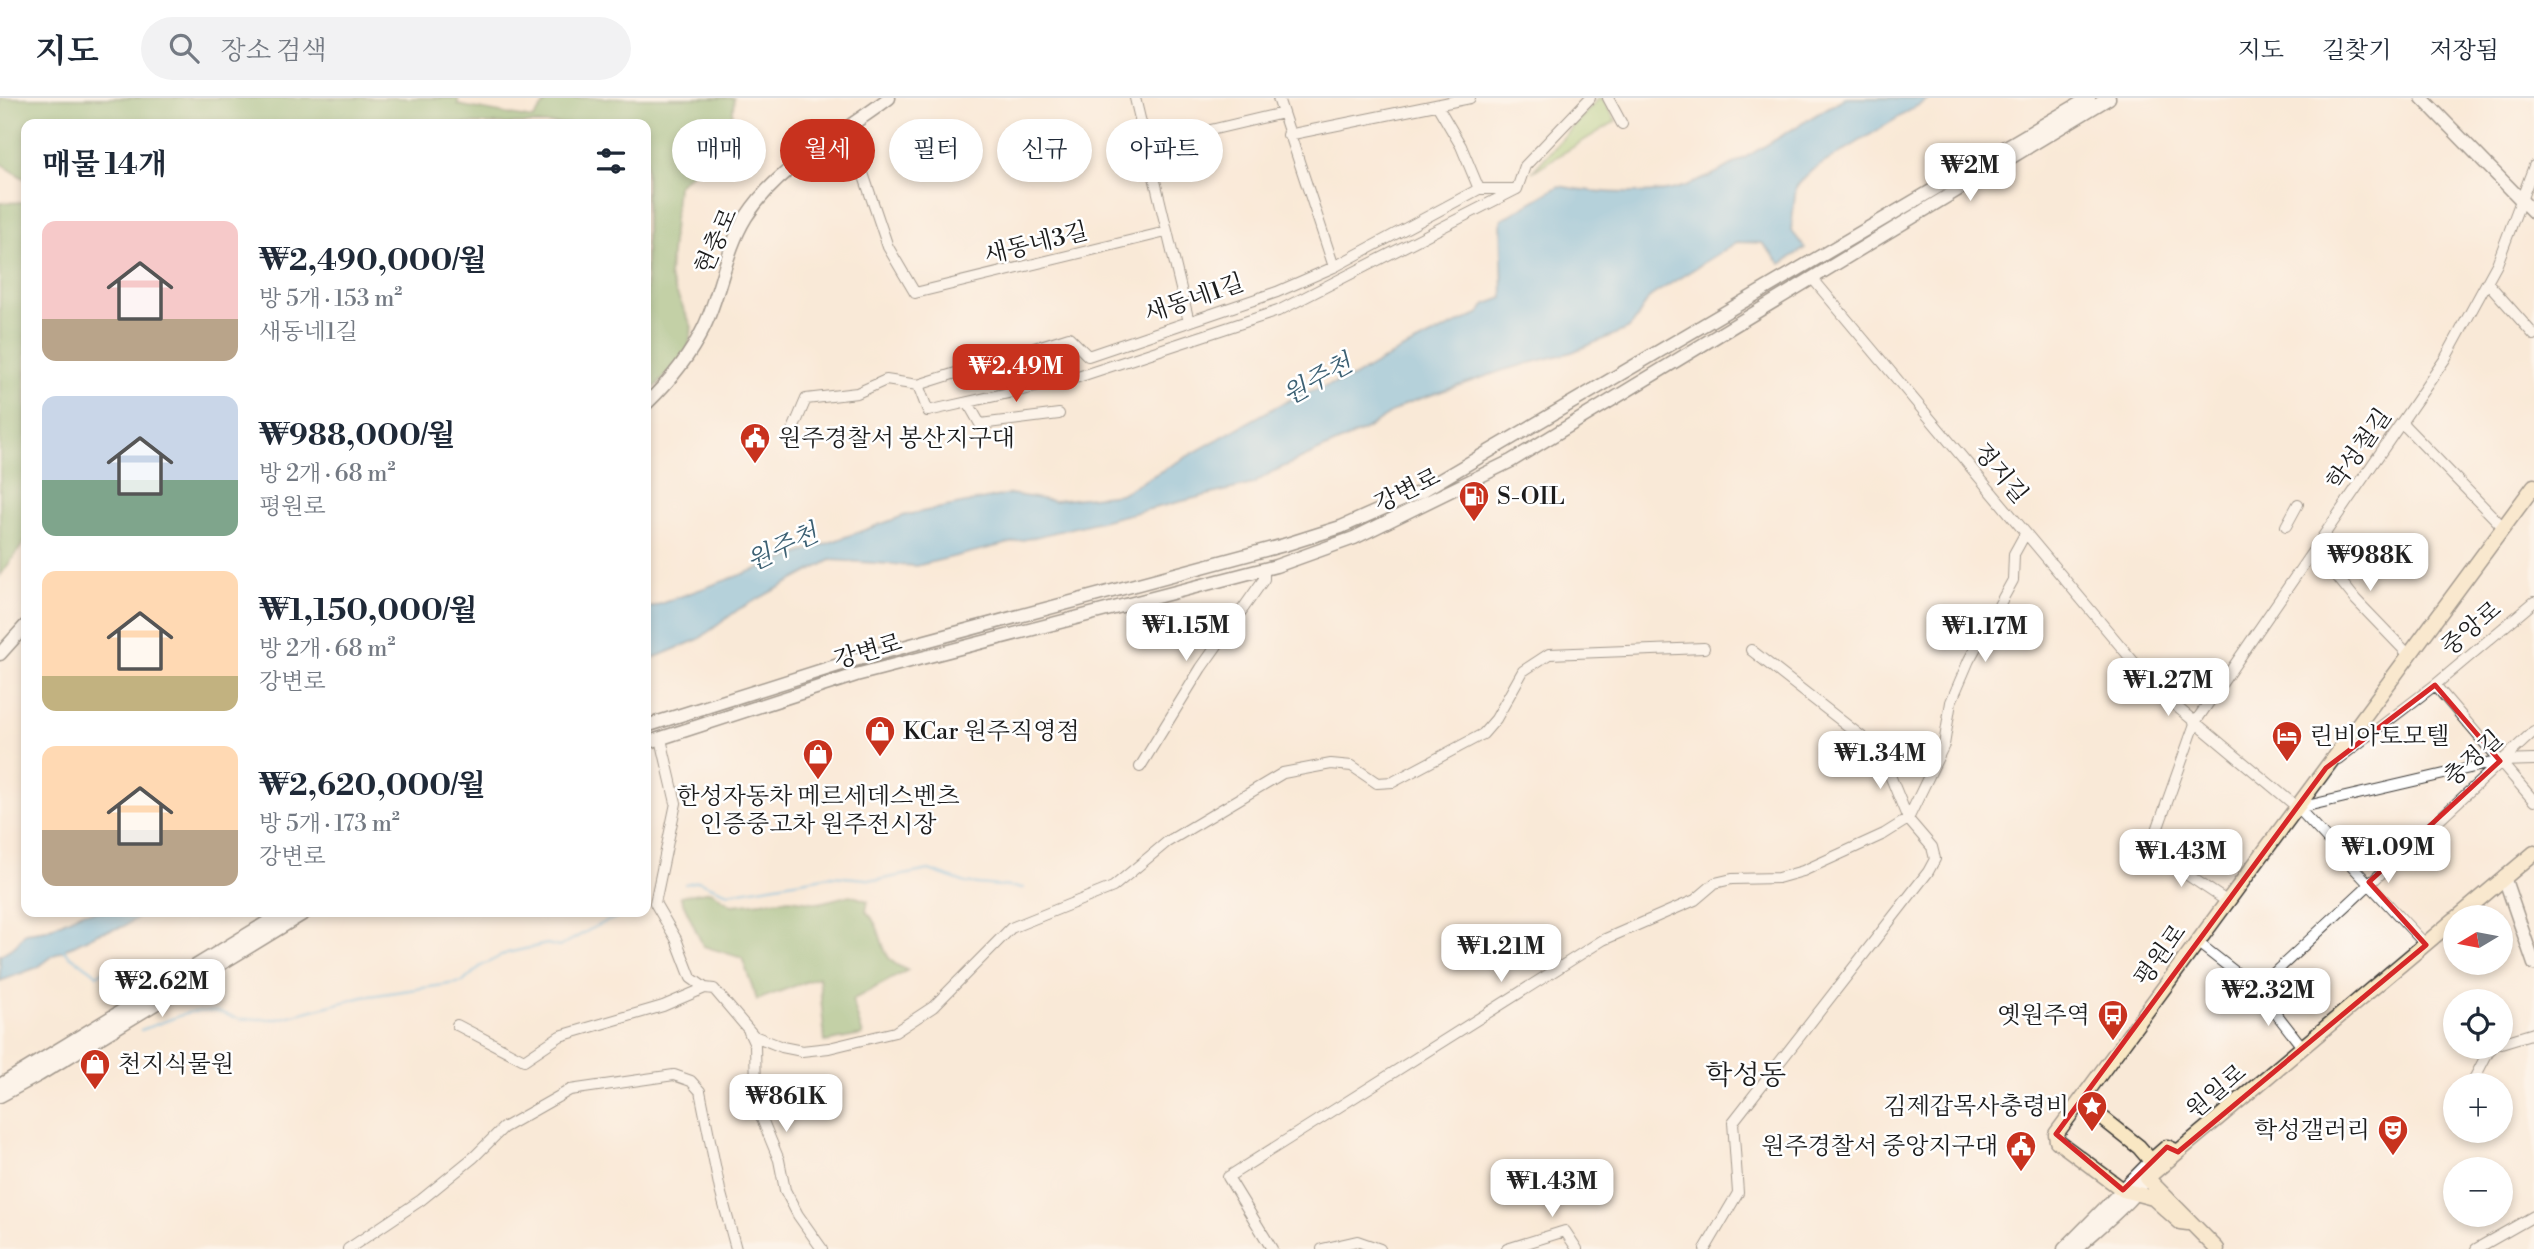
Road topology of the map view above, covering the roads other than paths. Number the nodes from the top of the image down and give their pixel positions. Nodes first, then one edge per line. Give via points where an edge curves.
1 (889, 98) edge
2 (1135, 98) edge
3 (1278, 98) edge
4 (1470, 98) edge
5 (1590, 98) edge
6 (1608, 98) edge
7 (2089, 98) edge
8 (2109, 98) edge
9 (2422, 98) edge
10 (1437, 105) junction
11 (1283, 113) junction
12 (861, 119) edge
13 (1140, 119) edge
14 (1622, 124) dead end
15 (1223, 127) edge
16 (1288, 135) junction
17 (2534, 166) edge
18 (780, 178) edge
19 (866, 182) edge
20 (1155, 182) edge
21 (1517, 188) junction
22 (1479, 189) junction
23 (2522, 201) junction
24 (2534, 214) edge
25 (1166, 232) junction
26 (1334, 267) junction
27 (1804, 268) junction
28 (1813, 279) junction
29 (2488, 283) junction
30 (1189, 322) junction
31 (2534, 335) edge
32 (918, 385) junction
33 (651, 398) edge
34 (968, 403) junction
35 (1059, 414) dead end
36 (2403, 424) junction
37 (789, 439) dead end
38 (2534, 486) edge
39 (2298, 504) dead end
40 (2286, 526) dead end
41 (2504, 528) junction
42 (2025, 534) junction
43 (2314, 548) junction
44 (1264, 569) junction
45 (2534, 602) edge
46 (21, 631) edge
47 (1704, 648) dead end
48 (1751, 650) dead end
49 (0, 654) edge
50 (2407, 654) junction
51 (2435, 685) junction
52 (2196, 721) junction
53 (651, 724) edge
54 (2534, 731) edge
55 (661, 738) junction
56 (651, 741) edge
57 (1881, 751) junction
58 (2500, 761) junction
59 (2534, 761) edge
60 (1140, 767) dead end
61 (1930, 768) junction
62 (2326, 768) junction
63 (2534, 801) edge
64 (2298, 808) junction
65 (1908, 819) junction
66 (2534, 853) edge
67 (2504, 877) junction
68 (2369, 882) junction
69 (2228, 902) junction
70 (2472, 905) edge
71 (276, 917) edge
72 (298, 917) edge
73 (2443, 930) edge
74 (2197, 942) junction
75 (2426, 945) junction
76 (2534, 963) edge
77 (705, 988) junction
78 (2257, 989) junction
79 (457, 1025) dead end
80 (747, 1027) junction
81 (2534, 1033) edge
82 (2513, 1039) edge
83 (2303, 1048) junction
84 (0, 1085) edge
85 (0, 1096) edge
86 (2081, 1101) junction
87 (2178, 1152) junction
88 (2151, 1161) junction
89 (2147, 1178) junction
90 (2127, 1192) junction
91 (2534, 1216) edge
92 (2188, 1223) junction
93 (351, 1248) edge
94 (736, 1249) edge
95 (822, 1249) edge
96 (1272, 1249) edge
97 (1322, 1249) edge
98 (1380, 1249) edge
99 (1507, 1249) edge
100 (1577, 1249) edge
101 (1704, 1249) edge
102 (2064, 1249) edge
103 (2076, 1249) edge
104 (2217, 1249) edge
105 (2476, 1249) edge

1 - 12 street, 현충로
2 - 13 street
3 - 11 street
4 - 10 street
5 - 21 street via 1525,166
6 - 14 street
7 - 27 street, 강변로
8 - 28 street, 강변로
9 - 23 street
10 - 16 street
10 - 22 street
11 - 15 street
11 - 16 street
16 - 26 street
17 - 23 street, 학성철길
18 - 33 street, 현충로 via 745,219 704,326 681,364
19 - 25 street, 새동네3길 via 888,247 915,293
20 - 25 street
21 - 22 street, 새동네1길
21 - 34 street via 1278,311 1075,378
22 - 26 street, 새동네1길
23 - 24 street
23 - 29 street, 학성철길
25 - 30 street
26 - 30 street, 새동네1길
27 - 28 street
27 - 53 street, 강변로 via 1420,492 1341,527 851,661
28 - 42 street, 정지길
28 - 44 street, 강변로 via 1500,467 1354,538
29 - 31 street
29 - 36 street, 학성철길
30 - 32 street, 새동네1길 via 1088,356 1069,337
32 - 34 street via 928,411
32 - 37 street, 새동네1길 via 886,380 857,393 806,399
34 - 35 street via 980,424
36 - 41 street
36 - 43 street, 학성철길
38 - 41 main road, 평원로
39 - 40 street
41 - 50 main road, 평원로
42 - 52 street, 정지길 via 2159,692
42 - 61 street via 2014,554 2013,580 1969,660 1951,702 1944,745
43 - 50 street
43 - 52 street, 학성철길
44 - 55 street, 강변로 via 856,675
44 - 60 street via 1264,579 1201,668
45 - 51 street, 중앙로
46 - 49 street
47 - 80 street via 1549,654 1523,671 1483,734 1393,782 1377,783 1352,766 1331,764 1283,773 1167,842 1113,887 1011,928 933,1007 895,1032 802,1051 754,1036
48 - 57 street
50 - 62 main road, 평원로
51 - 58 street, 중앙로
51 - 62 street, 중앙로
52 - 64 street, 정지길
52 - 69 street, 학성철길 via 2150,850
53 - 55 street
54 - 58 street, 충정길
55 - 56 street, 강변로
55 - 77 street via 676,803 655,902 691,978
57 - 61 street
57 - 65 street
58 - 59 street
58 - 63 street, 중앙로
58 - 64 street
58 - 68 street, 충정길
61 - 65 street
62 - 64 main road, 평원로
64 - 68 street, 정지길
64 - 69 main road, 평원로
65 - 96 street via 1802,871 1778,878 1715,883 1695,900 1603,940 1228,1177
65 - 101 street via 1932,846 1935,859 1733,1122 1738,1193
66 - 67 main road, 원일로
67 - 70 main road, 원일로
67 - 76 street
68 - 75 street, 정지길
68 - 78 street, 충정길
69 - 74 main road, 평원로
71 - 84 street
72 - 85 street
73 - 75 main road, 원일로
74 - 78 street
74 - 86 main road, 평원로
75 - 83 main road, 원일로
77 - 79 street via 663,1006 560,1036 524,1060
77 - 80 street via 714,989
78 - 83 street
80 - 95 street via 755,1045 760,1114 786,1190
81 - 82 street
83 - 87 main road, 원일로
86 - 88 main road
86 - 90 main road, 평원로 via 2056,1138
87 - 88 main road via 2167,1147
87 - 89 main road, 원일로
88 - 89 street
88 - 90 street
89 - 90 street, 원일로
89 - 92 main road
90 - 92 main road via 2153,1198 2180,1222
90 - 102 street
90 - 103 street, 원일로
91 - 105 street
92 - 104 main road
93 - 94 street via 421,1200 503,1128 546,1102 570,1090 674,1074 700,1091
97 - 98 street via 1357,1241
99 - 100 street via 1565,1231

